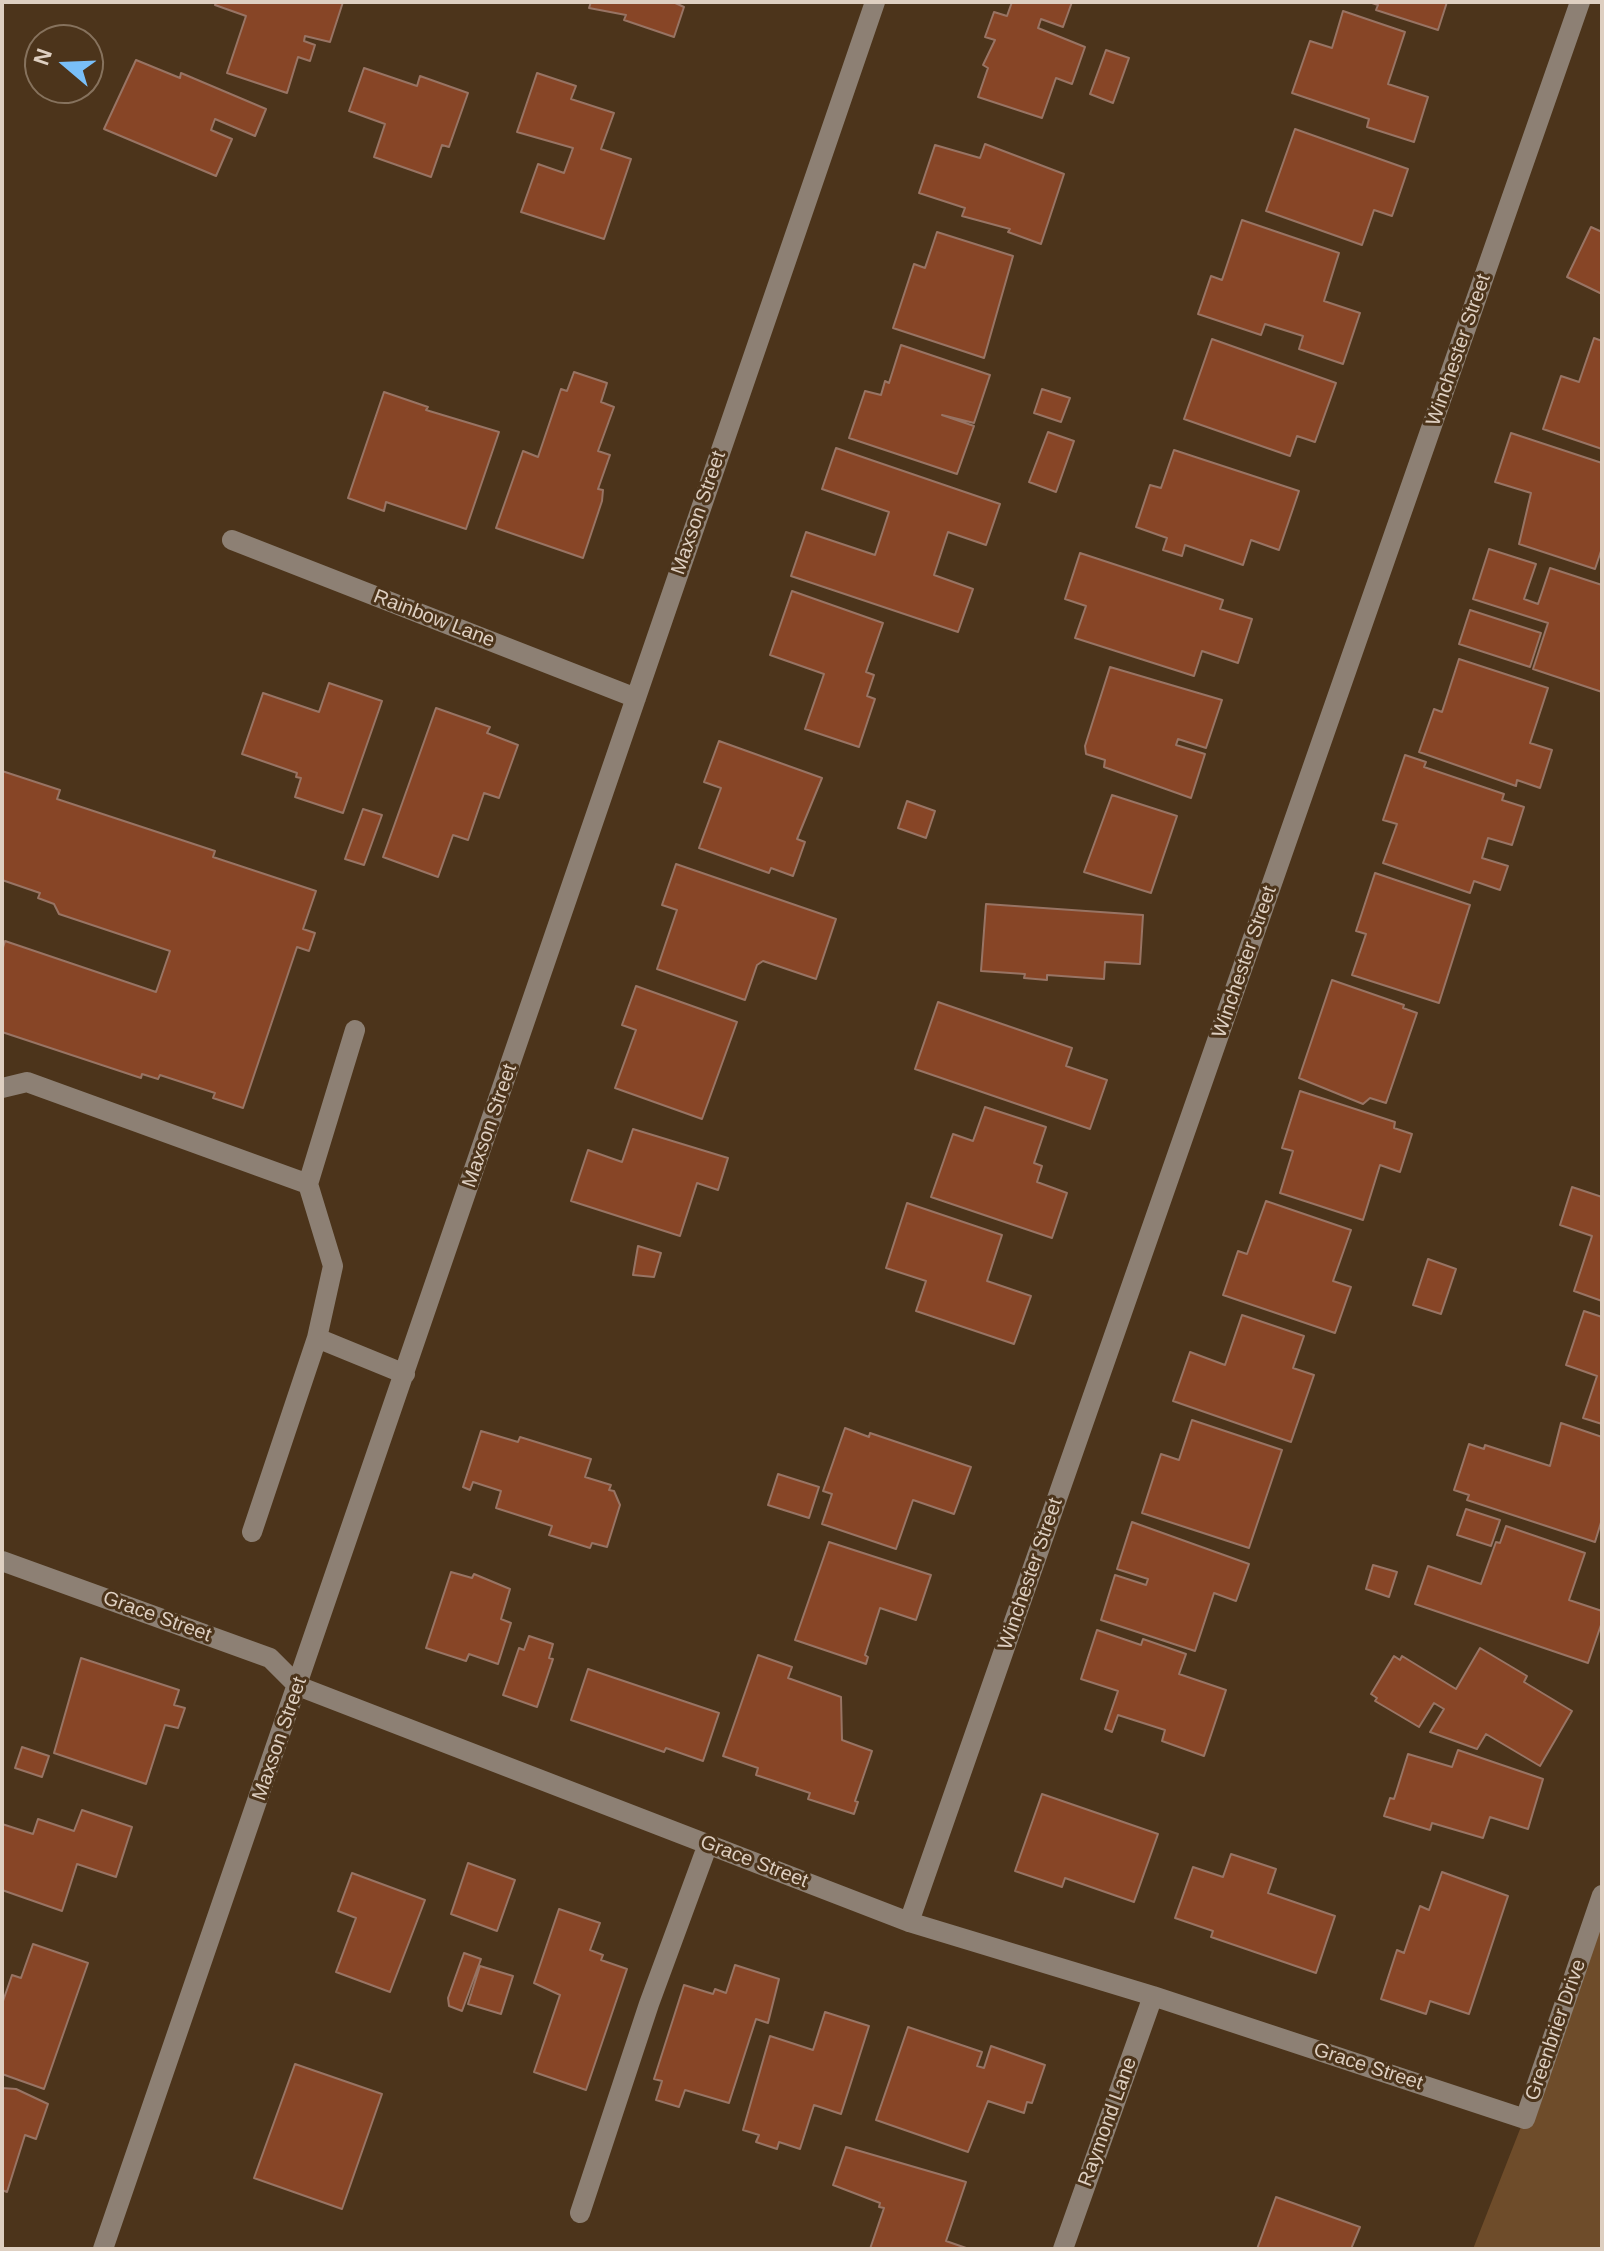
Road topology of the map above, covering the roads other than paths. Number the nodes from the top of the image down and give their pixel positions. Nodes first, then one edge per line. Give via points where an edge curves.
1 (875, 2) edge
2 (1580, 2) edge
3 (232, 540) dead end
4 (636, 698) junction
5 (355, 1030) dead end
6 (2, 1088) edge
7 (308, 1184) junction
8 (317, 1338) junction
9 (405, 1374) junction
10 (252, 1532) dead end
11 (2, 1561) edge
12 (298, 1686) junction
13 (708, 1844) junction
14 (1602, 1895) edge
15 (909, 1922) junction
16 (1153, 1996) junction
17 (1525, 2119) joint
18 (580, 2213) dead end
19 (103, 2249) edge
20 (1063, 2249) edge

1 - 4 street, Maxson Street
2 - 15 street, Winchester Street
3 - 4 street, Rainbow Lane
4 - 9 street, Maxson Street
5 - 7 street
6 - 7 street via 27,1082
7 - 8 street via 333,1266
8 - 9 street
8 - 10 street
9 - 12 street, Maxson Street
11 - 12 street, Grace Street via 270,1658
12 - 13 street, Grace Street
12 - 19 street, Maxson Street
13 - 15 street, Grace Street
13 - 18 street
14 - 17 street, Greenbrier Drive
15 - 16 street, Grace Street
16 - 17 street, Grace Street
16 - 20 street, Raymond Lane

